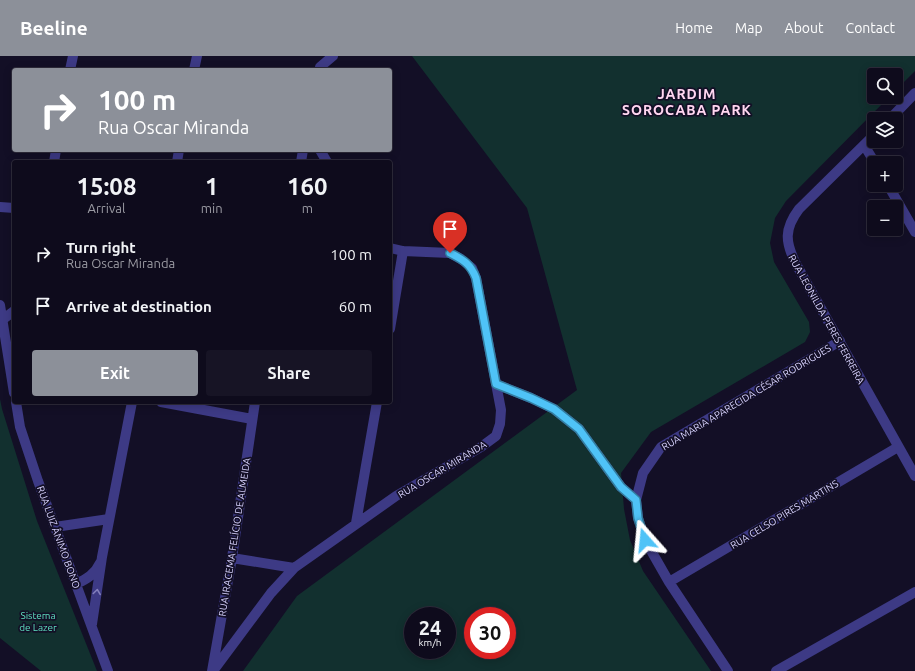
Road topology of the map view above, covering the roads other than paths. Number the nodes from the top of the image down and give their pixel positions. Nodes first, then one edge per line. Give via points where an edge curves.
1 (73, 56) edge
2 (197, 56) edge
3 (322, 56) edge
4 (333, 56) edge
5 (70, 68) edge
6 (194, 68) edge
7 (319, 68) edge
8 (915, 93) edge
9 (897, 112) edge
10 (867, 142) edge
11 (864, 145) junction
12 (871, 156) edge
13 (892, 192) edge
14 (0, 207) edge
15 (12, 208) edge
16 (915, 232) edge
17 (392, 248) edge
18 (403, 251) junction
19 (0, 305) edge
20 (12, 312) edge
21 (392, 317) edge
22 (2, 320) junction
23 (840, 340) junction
24 (12, 370) edge
25 (496, 384) junction
26 (16, 404) edge
27 (132, 404) edge
28 (172, 404) edge
29 (255, 404) edge
30 (377, 404) edge
31 (252, 419) junction
32 (898, 446) junction
33 (915, 476) edge
34 (636, 500) junction
35 (109, 520) junction
36 (356, 523) junction
37 (55, 527) junction
38 (102, 557) junction
39 (232, 558) junction
40 (294, 568) junction
41 (669, 582) junction
42 (76, 584) junction
43 (915, 592) edge
44 (92, 626) junction
45 (108, 671) edge
46 (213, 671) edge
47 (728, 671) edge
48 (776, 671) edge

1 - 5 street
2 - 6 street
3 - 7 street
4 - 7 street
8 - 9 street
10 - 11 street, RUA LEONILDA PERES FERREIRA
11 - 12 street
11 - 23 street, RUA LEONILDA PERES FERREIRA via 799,209 788,228 787,237 791,254
13 - 16 street
14 - 15 street
17 - 18 street, RUA OSCAR MIRANDA
18 - 21 street
18 - 25 street, RUA OSCAR MIRANDA via 450,253 472,268
19 - 22 street
20 - 22 street
22 - 24 street
23 - 32 street, RUA LEONILDA PERES FERREIRA
23 - 34 street, RUA MARIA APARECIDA CÉSAR RODRIGUES via 661,447 643,473
25 - 34 street via 554,409 579,429 621,487
25 - 36 street, RUA OSCAR MIRANDA via 501,410 496,436
26 - 37 street, RUA LUIZ ÂNIMO BONO via 20,427
27 - 35 street
28 - 31 street
29 - 31 street, RUA IRACEMA FELÍCIO DE ALMEIDA
30 - 36 street
31 - 39 street, RUA IRACEMA FELÍCIO DE ALMEIDA
32 - 33 street, RUA LEONILDA PERES FERREIRA
32 - 41 street, RUA CELSO PIRES MARTINS
34 - 41 street, RUA MARIA APARECIDA CÉSAR RODRIGUES via 645,540
35 - 37 street
35 - 38 street
36 - 40 street, RUA OSCAR MIRANDA
37 - 42 street, RUA LUIZ ÂNIMO BONO
38 - 42 street via 97,569
44 -> 38 street
39 - 40 street
39 - 46 street, RUA IRACEMA FELÍCIO DE ALMEIDA
40 - 46 street, RUA OSCAR MIRANDA via 271,593
41 - 47 street, RUA MARIA APARECIDA CÉSAR RODRIGUES
42 - 44 street, RUA LUIZ ÂNIMO BONO
43 - 48 street
44 - 45 street, RUA LUIZ ÂNIMO BONO

